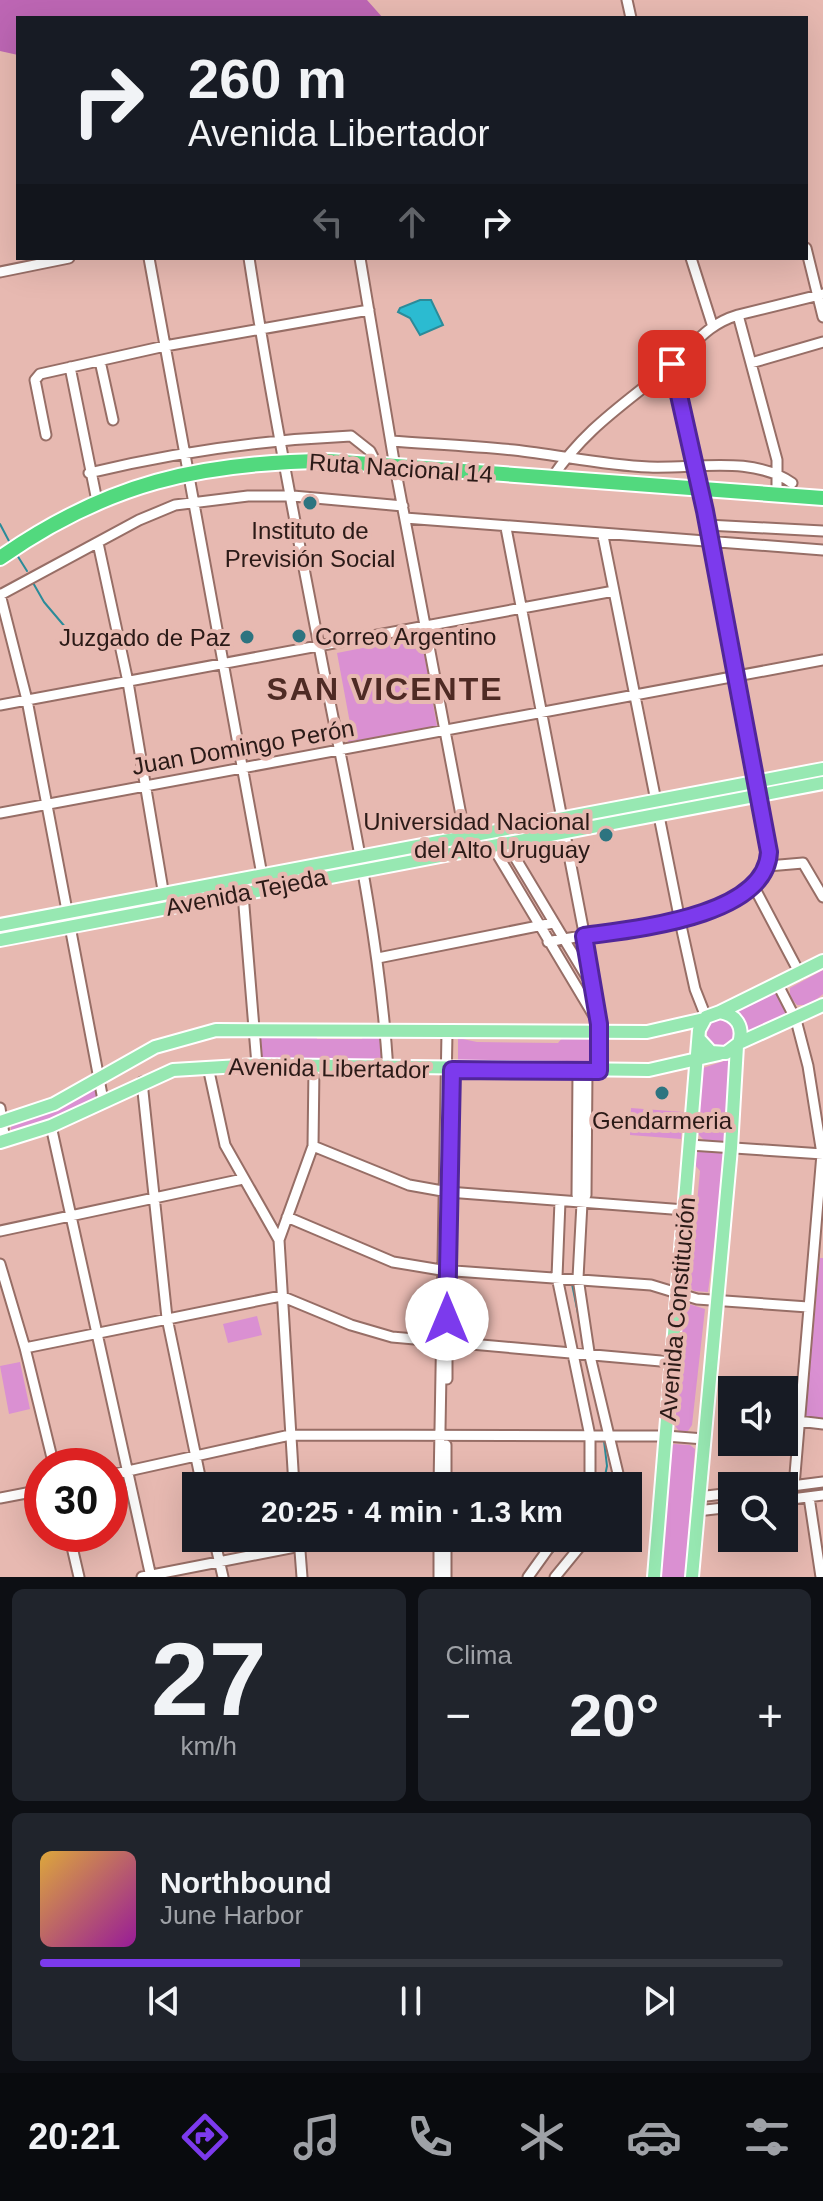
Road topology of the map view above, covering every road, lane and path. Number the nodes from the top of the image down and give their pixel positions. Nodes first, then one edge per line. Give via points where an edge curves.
1 (808, 255) edge
2 (59, 260) edge
3 (149, 260) edge
4 (249, 260) edge
5 (360, 260) edge
6 (692, 260) edge
7 (0, 272) edge
8 (820, 295) edge
9 (369, 310) junction
10 (738, 315) junction
11 (823, 317) edge
12 (712, 324) junction
13 (260, 329) junction
14 (823, 342) edge
15 (165, 346) junction
16 (100, 361) junction
17 (751, 363) junction
18 (672, 364) junction
19 (70, 367) junction
20 (113, 420) dead end
21 (46, 435) dead end
22 (280, 439) junction
23 (391, 441) junction
24 (184, 451) junction
25 (565, 459) junction
26 (285, 461) junction
27 (695, 463) junction
28 (377, 465) junction
29 (395, 467) junction
30 (187, 472) junction
31 (777, 472) junction
32 (89, 473) junction
33 (552, 478) junction
34 (792, 483) dead end
35 (701, 491) junction
36 (777, 495) junction
37 (293, 496) junction
38 (823, 498) edge
39 (97, 501) junction
40 (194, 502) junction
41 (403, 506) junction
42 (405, 518) junction
43 (707, 525) junction
44 (506, 528) junction
45 (823, 531) edge
46 (603, 536) junction
47 (98, 543) junction
48 (711, 544) junction
49 (823, 550) edge
50 (0, 558) edge
51 (614, 591) junction
52 (0, 594) edge
53 (522, 607) junction
54 (425, 626) junction
55 (319, 646) junction
56 (823, 660) edge
57 (223, 664) junction
58 (733, 677) junction
59 (128, 682) junction
60 (635, 695) junction
61 (27, 700) junction
62 (0, 705) edge
63 (542, 713) junction
64 (445, 730) junction
65 (340, 750) junction
66 (242, 767) junction
67 (823, 769) edge
68 (754, 780) junction
69 (823, 783) edge
70 (145, 785) junction
71 (756, 795) junction
72 (656, 799) junction
73 (46, 805) junction
74 (0, 813) edge
75 (659, 814) junction
76 (561, 817) junction
77 (499, 829) junction
78 (563, 831) junction
79 (484, 832) junction
80 (465, 836) junction
81 (507, 844) junction
82 (492, 847) junction
83 (468, 852) junction
84 (361, 856) junction
85 (768, 866) junction
86 (364, 870) junction
87 (262, 875) junction
88 (754, 887) junction
89 (163, 894) junction
90 (243, 894) junction
91 (823, 897) edge
92 (166, 908) junction
93 (69, 912) junction
94 (680, 921) junction
95 (553, 923) junction
96 (0, 925) edge
97 (538, 925) junction
98 (71, 926) junction
99 (584, 936) junction
100 (563, 938) junction
101 (0, 940) edge
102 (548, 942) junction
103 (378, 958) junction
104 (823, 961) edge
105 (800, 974) junction
106 (778, 985) junction
107 (595, 990) junction
108 (823, 1005) edge
109 (720, 1012) junction
110 (705, 1018) junction
111 (796, 1020) junction
112 (385, 1029) junction
113 (599, 1029) junction
114 (254, 1030) junction
115 (447, 1032) junction
116 (700, 1040) junction
117 (738, 1044) junction
118 (719, 1054) junction
119 (697, 1061) junction
120 (257, 1065) junction
121 (208, 1067) junction
122 (314, 1067) junction
123 (388, 1070) junction
124 (448, 1070) junction
125 (588, 1075) junction
126 (99, 1082) junction
127 (142, 1082) junction
128 (103, 1100) junction
129 (1, 1117) edge
130 (51, 1126) junction
131 (3, 1141) edge
132 (690, 1145) junction
133 (313, 1146) junction
134 (731, 1148) junction
135 (822, 1154) edge
136 (243, 1179) junction
137 (445, 1191) junction
138 (152, 1198) junction
139 (560, 1201) junction
140 (582, 1201) junction
141 (685, 1210) junction
142 (72, 1215) junction
143 (287, 1217) junction
144 (0, 1231) edge
145 (279, 1240) junction
146 (818, 1249) edge
147 (0, 1264) edge
148 (444, 1270) junction
149 (557, 1277) junction
150 (578, 1278) junction
151 (679, 1293) junction
152 (281, 1296) junction
153 (717, 1301) junction
154 (808, 1307) junction
155 (167, 1318) junction
156 (97, 1334) junction
157 (444, 1342) junction
158 (25, 1348) junction
159 (570, 1352) junction
160 (589, 1352) junction
161 (672, 1362) junction
162 (798, 1421) joint
163 (823, 1424) edge
164 (290, 1435) junction
165 (611, 1435) junction
166 (590, 1436) junction
167 (666, 1436) junction
168 (443, 1437) junction
169 (704, 1439) junction
170 (50, 1448) edge
171 (121, 1448) edge
172 (196, 1456) junction
173 (128, 1472) edge
174 (199, 1472) edge
175 (293, 1472) edge
176 (440, 1472) edge
177 (445, 1472) edge
178 (590, 1472) edge
179 (618, 1472) edge
180 (128, 1481) edge
181 (823, 1482) edge
182 (798, 1485) edge
183 (24, 1493) edge
184 (718, 1495) edge
185 (823, 1495) edge
186 (698, 1497) junction
187 (809, 1497) junction
188 (0, 1498) edge
189 (798, 1498) edge
190 (718, 1509) edge
191 (697, 1511) junction
192 (73, 1552) edge
193 (217, 1552) edge
194 (257, 1552) edge
195 (300, 1552) edge
196 (439, 1552) edge
197 (446, 1552) edge
198 (546, 1552) edge
199 (576, 1552) edge
200 (219, 1561) junction
201 (148, 1576) edge
202 (79, 1577) edge
203 (223, 1577) edge
204 (302, 1577) edge
205 (439, 1577) edge
206 (446, 1577) edge
207 (528, 1577) edge
208 (555, 1577) edge
209 (654, 1577) edge
210 (692, 1577) edge
211 (821, 1577) edge

1 - 8 street
2 - 7 street
3 - 15 street
4 - 13 street
5 - 9 street
6 - 12 street
8 - 10 street
8 - 11 street
9 - 13 street
9 - 23 street
10 - 12 street
10 - 17 street
12 - 18 street
13 - 15 street
13 - 22 street
14 - 17 street
15 - 16 street
15 - 24 street
16 - 19 street
16 - 20 street
17 - 31 street
18 - 25 street via 596,425
18 - 27 street
19 - 21 street via 35,380
19 - 32 street
22 - 24 street
22 - 26 street
22 - 28 street via 351,436 370,451
23 - 25 street
23 - 29 street
24 - 30 street
24 - 32 street
25 - 27 street via 652,467
25 - 33 street
26 - 28 highway, Ruta Nacional 14
26 - 30 highway, Ruta Nacional 14
26 - 37 street
27 - 31 street
27 - 35 street
28 - 29 highway, Ruta Nacional 14
29 - 33 highway, Ruta Nacional 14
29 - 41 street
30 - 39 highway, Ruta Nacional 14
30 - 40 street
31 - 34 street
31 - 36 street
32 - 39 street
33 - 35 highway, Ruta Nacional 14
35 - 36 highway, Ruta Nacional 14
35 - 43 street
36 - 38 highway, Ruta Nacional 14
37 - 40 street
37 - 41 street
37 - 55 street
39 - 50 highway, Ruta Nacional 14
40 - 47 street via 139,520
40 - 57 street
41 - 42 street
42 - 44 street
42 - 54 street
43 - 45 street
43 - 48 street
44 - 46 street
44 - 53 street
46 - 48 street
46 - 51 street
47 - 52 street
47 - 59 street
48 - 49 street
48 - 58 street
51 - 53 street
51 - 60 street
52 - 61 street
53 - 54 street
53 - 63 street
54 - 55 street
54 - 64 street
55 - 57 street
55 - 65 street
56 - 58 street, Juan Domingo Perón
57 - 59 street
57 - 66 street
58 - 60 street, Juan Domingo Perón
58 - 68 street
59 - 61 street
59 - 70 street
60 - 63 street, Juan Domingo Perón
60 - 72 street
61 - 62 street
61 - 73 street
63 - 64 street, Juan Domingo Perón
63 - 76 street
64 - 65 street, Juan Domingo Perón
64 - 80 street
65 - 66 street, Juan Domingo Perón
65 - 84 street
66 - 70 street, Juan Domingo Perón
66 - 87 street
67 - 68 main road, Avenida Tejeda
68 - 71 street
68 - 72 main road, Avenida Tejeda
69 - 71 main road, Avenida Tejeda
70 - 73 street, Juan Domingo Perón
70 - 89 street
71 - 75 main road, Avenida Tejeda
71 - 85 street
72 - 75 street
72 - 76 main road, Avenida Tejeda
73 - 74 street, Juan Domingo Perón
73 - 93 street
75 - 78 main road, Avenida Tejeda
75 - 94 street
76 - 77 main road, Avenida Tejeda
76 - 78 street
77 - 79 main road, Avenida Tejeda
77 - 81 street
78 - 81 main road, Avenida Tejeda
78 - 99 street
79 - 80 main road, Avenida Tejeda
79 - 82 street
80 - 83 street
80 - 84 main road, Avenida Tejeda
81 - 82 main road, Avenida Tejeda
81 - 95 street
82 - 83 main road, Avenida Tejeda
82 - 97 street
83 - 86 main road, Avenida Tejeda
84 - 86 street
84 - 87 main road, Avenida Tejeda
85 - 88 street
85 - 91 street via 803,863
86 - 90 main road, Avenida Tejeda
86 - 103 street
87 - 89 main road, Avenida Tejeda
88 - 94 street
88 - 105 street
89 - 92 street
89 - 93 main road, Avenida Tejeda
90 - 92 main road, Avenida Tejeda
90 - 114 street
92 - 98 main road, Avenida Tejeda
93 - 96 main road, Avenida Tejeda
93 - 98 street
94 - 99 street
94 - 110 street
95 - 97 street
95 - 100 street
97 - 102 street
97 - 103 street
98 - 101 main road, Avenida Tejeda
98 - 126 street
99 - 100 street
99 - 107 street
100 - 102 street
100 - 107 street
102 - 113 street
103 - 112 street
104 - 105 main road
105 - 106 main road
106 - 109 main road
106 - 111 street
107 - 113 street
108 - 111 main road
109 - 110 main road
109 - 117 main road via 738,1022
110 - 113 main road, Avenida Libertador via 647,1032
110 - 116 main road
111 - 117 main road
111 - 135 street
112 - 114 main road, Avenida Libertador
112 - 115 main road, Avenida Libertador
112 - 123 street
113 - 115 main road, Avenida Libertador
113 - 125 street
114 - 120 street
114 - 126 main road, Avenida Libertador via 186,1036 155,1047
115 - 124 street
116 - 118 main road
116 - 119 main road, Avenida Constitución
117 - 118 main road
117 - 134 main road, Avenida Constitución
118 - 119 main road, Avenida Libertador
119 - 125 main road, Avenida Libertador
119 - 132 main road, Avenida Constitución
120 - 121 main road, Avenida Libertador
120 - 122 main road, Avenida Libertador
121 - 127 main road, Avenida Libertador via 173,1070
121 - 136 street via 225,1145
122 - 123 main road, Avenida Libertador
122 - 133 street
123 - 124 main road, Avenida Libertador
124 - 125 main road, Avenida Libertador
124 - 137 street
125 - 140 street
125 - 140 street via 577,1195
126 - 128 street
126 - 129 main road, Avenida Libertador via 54,1104
127 - 128 main road, Avenida Libertador
127 - 138 street
128 - 130 main road, Avenida Libertador
129 - 131 street
130 - 131 main road, Avenida Libertador
130 - 142 street
132 - 134 street
132 - 141 main road, Avenida Constitución
133 - 137 street via 409,1185
133 - 143 street
134 - 135 street
134 - 153 main road, Avenida Constitución
135 - 146 street
136 - 138 street
136 - 145 street
137 - 139 street
137 - 148 street
138 - 142 street
138 - 155 street
139 - 140 street
139 - 149 street
140 - 141 street
140 - 150 street
141 - 151 main road, Avenida Constitución
142 - 144 street
142 - 156 street
143 - 145 street
143 - 148 street via 393,1262
145 - 152 street
146 - 154 street
147 - 158 street
148 - 149 street
148 - 157 street
149 - 150 street
149 - 159 street
150 - 151 street via 666,1287
150 - 160 street
151 - 153 street
151 - 161 main road, Avenida Constitución
152 - 155 street
152 - 157 street via 374,1333
152 - 164 street
153 - 154 street
153 - 169 main road, Avenida Constitución
154 - 162 street
155 - 156 street
155 - 172 street
156 - 158 street
156 - 171 street
157 - 159 street
157 - 168 street
158 - 170 street
159 - 160 street
159 - 166 street
160 - 161 street
160 - 165 street
161 - 167 main road, Avenida Constitución
162 - 163 street
164 - 168 street
164 - 172 street
164 - 175 street
165 - 166 street
165 - 167 street
165 - 179 street
166 - 168 street
166 - 178 street
167 - 169 street
167 - 209 main road, Avenida Constitución
168 - 176 street
168 - 177 street
169 - 186 main road, Avenida Constitución
172 - 173 street
172 - 174 street
180 - 201 street
181 - 182 street
183 - 188 street
184 - 186 street
185 - 187 street
186 - 191 main road, Avenida Constitución
187 - 189 street
187 - 211 street
190 - 191 street
191 - 210 main road, Avenida Constitución
192 - 202 street
193 - 200 street
194 - 200 street
195 - 204 street
196 - 205 street
197 - 206 street
198 - 207 street
199 - 208 street
200 - 201 street
200 - 203 street

